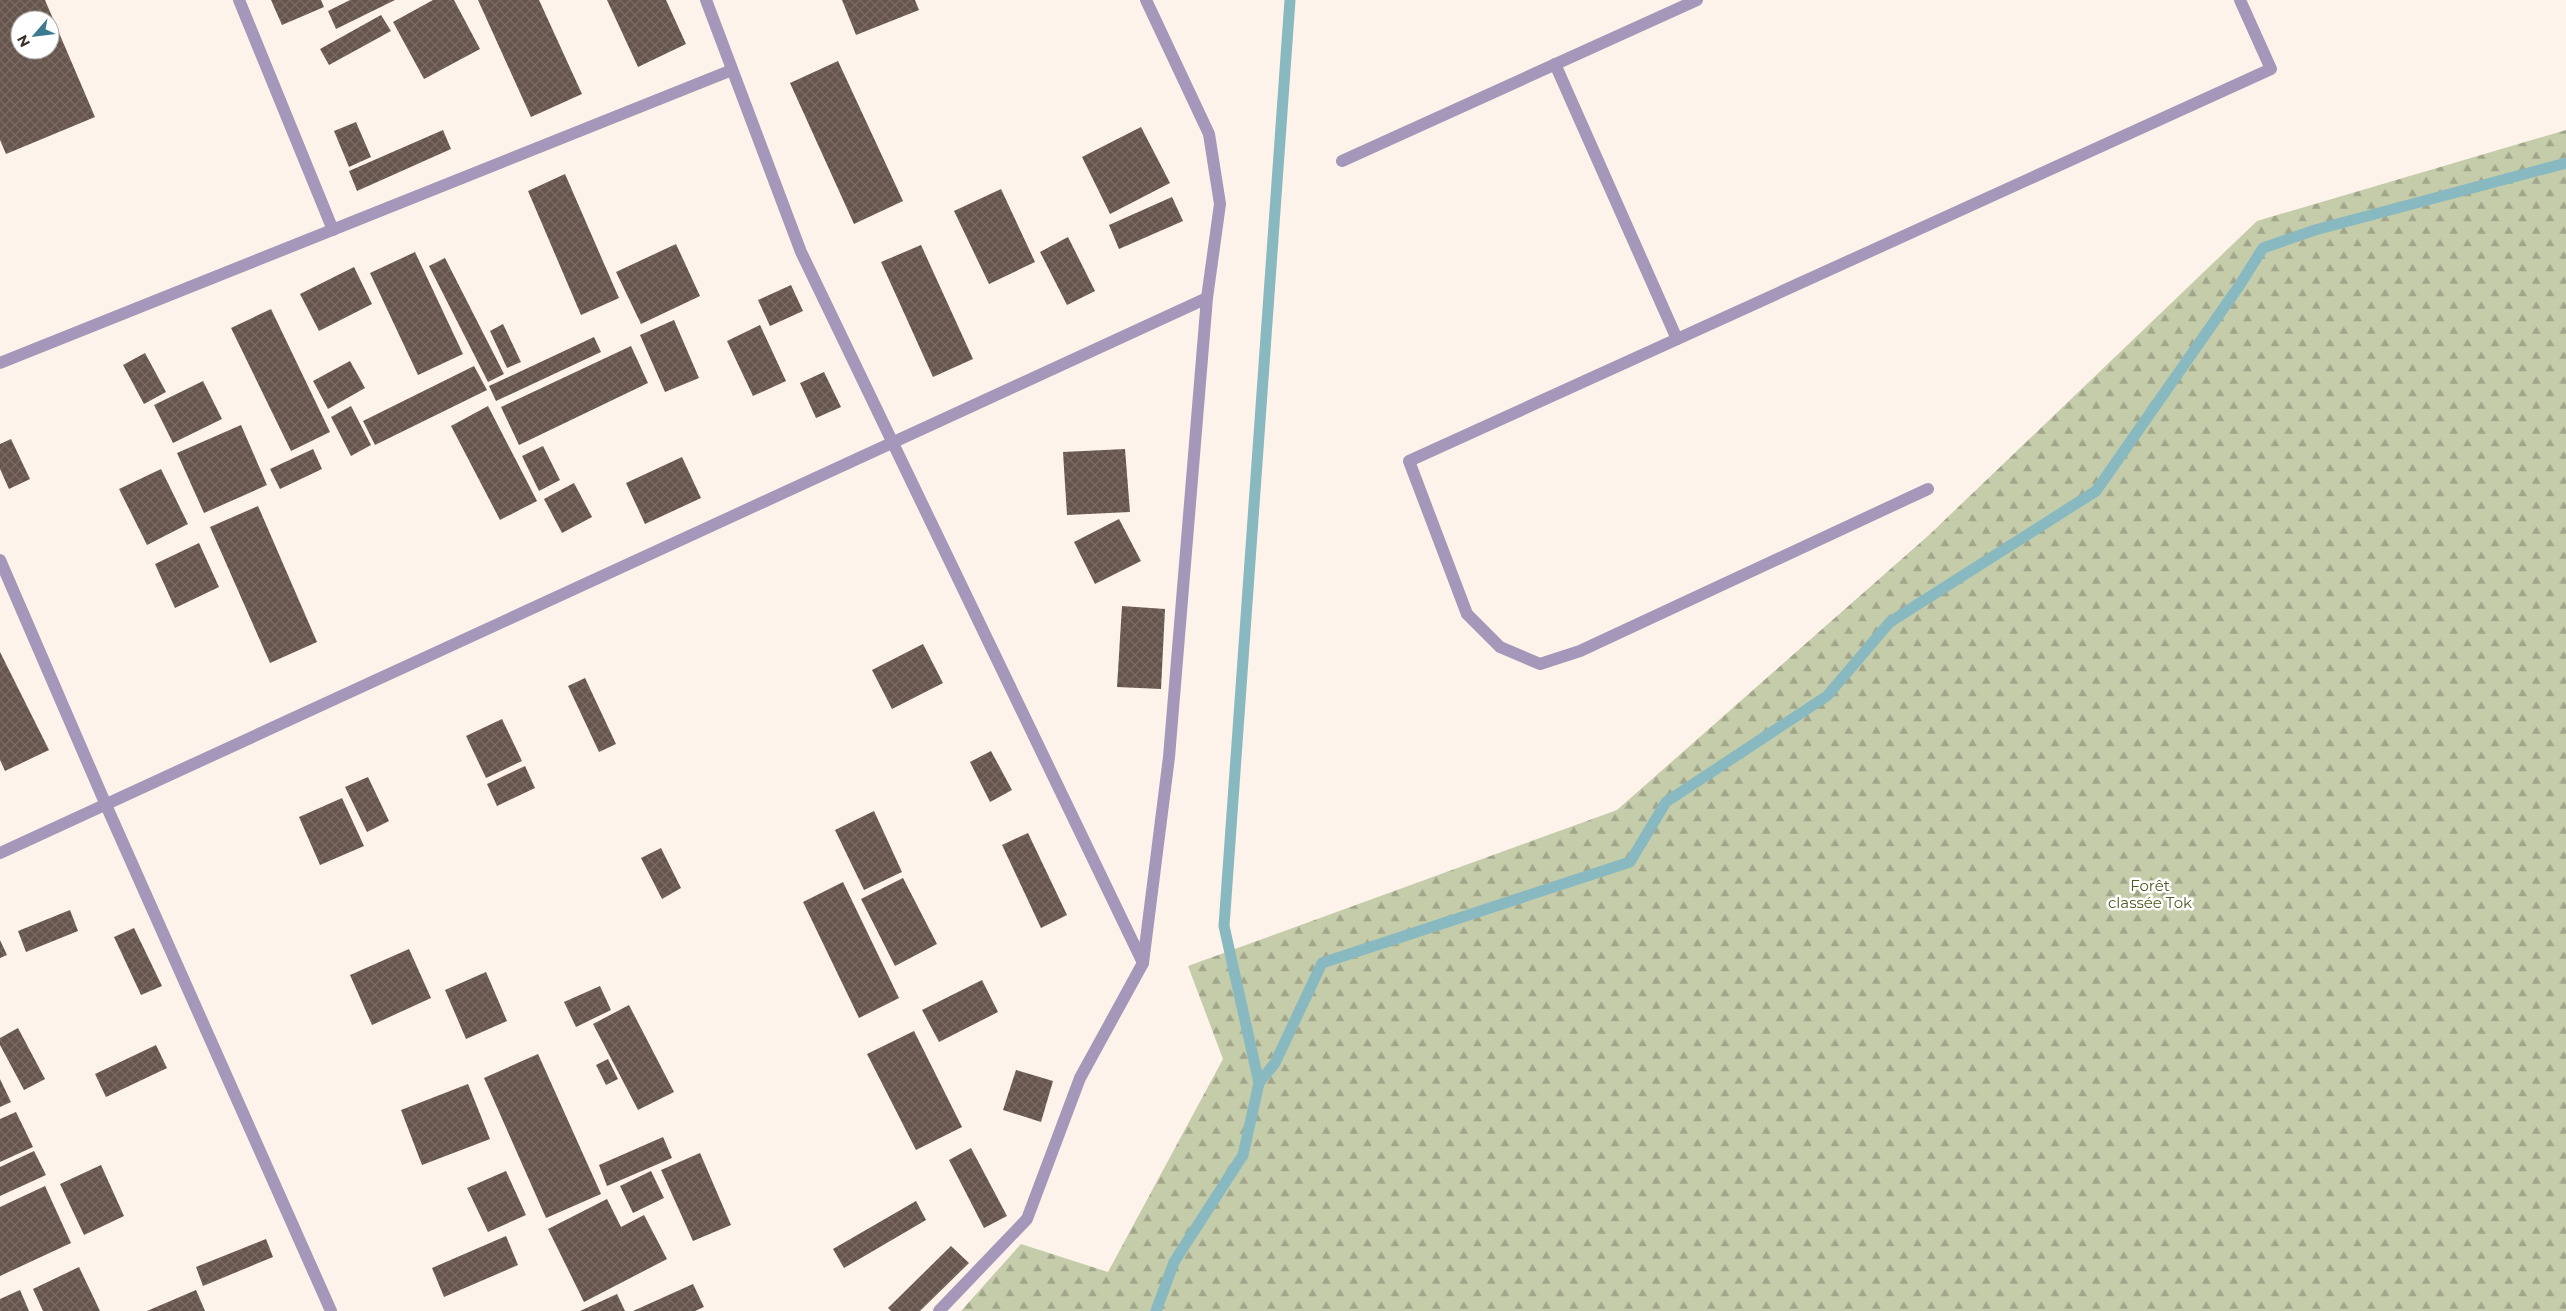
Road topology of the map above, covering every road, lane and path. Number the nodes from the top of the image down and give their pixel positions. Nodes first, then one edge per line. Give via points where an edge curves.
1 (239, 0) edge
2 (706, 0) edge
3 (1146, 0) edge
4 (1697, 0) edge
5 (2240, 0) edge
6 (1555, 64) junction
7 (732, 70) junction
8 (1342, 161) dead end
9 (334, 230) junction
10 (1207, 298) junction
11 (1677, 339) junction
12 (0, 363) edge
13 (891, 444) junction
14 (1928, 489) dead end
15 (0, 560) edge
16 (106, 805) junction
17 (0, 853) edge
18 (1142, 963) junction
19 (331, 1311) edge
20 (939, 1311) edge

1 - 9 street
2 - 7 street
3 - 10 street via 1209,134 1220,204
4 - 6 street
5 - 11 street via 2270,70
6 - 8 street
6 - 11 street
7 - 9 street
7 - 13 street via 801,252
9 - 12 street
10 - 13 street
10 - 18 street via 1170,758
11 - 14 street via 1409,461 1467,614 1500,647 1540,664 1580,651
13 - 16 street
13 - 18 street
15 - 16 street
16 - 17 street
16 - 19 street
18 - 20 street via 1080,1078 1027,1219

